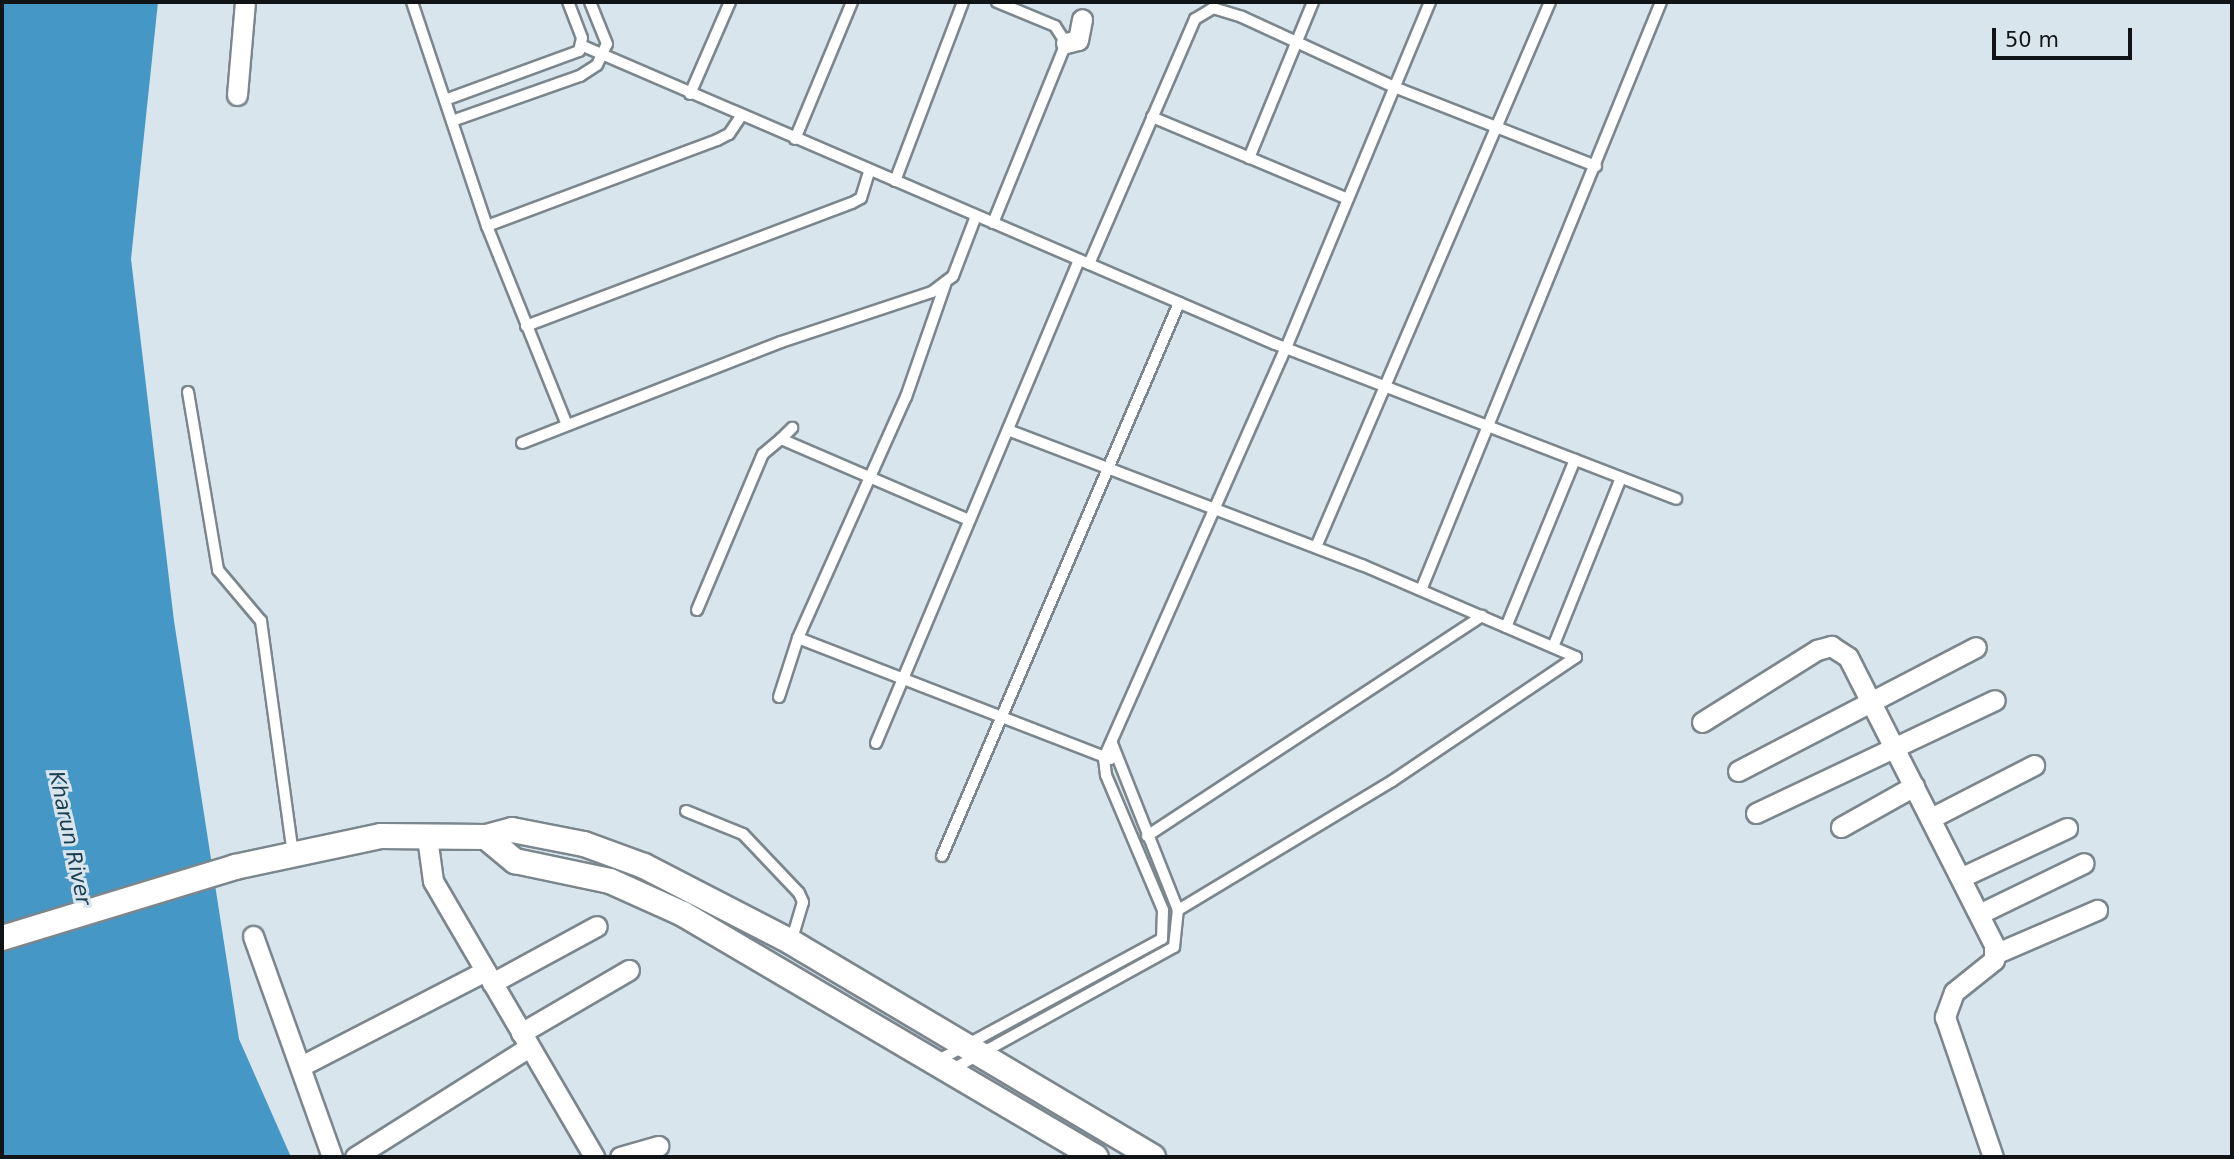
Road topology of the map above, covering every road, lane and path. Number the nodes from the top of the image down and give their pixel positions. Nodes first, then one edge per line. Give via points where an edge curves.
1 (245, 2) edge
2 (412, 2) edge
3 (568, 2) edge
4 (590, 2) edge
5 (730, 2) edge
6 (852, 2) edge
7 (963, 2) edge
8 (997, 2) edge
9 (1313, 2) edge
10 (1430, 2) edge
11 (1550, 2) edge
12 (1661, 2) edge
13 (1082, 19) dead end
14 (1297, 42) junction
15 (1066, 43) junction
16 (583, 46) junction
17 (604, 57) junction
18 (1394, 87) junction
19 (690, 94) junction
20 (237, 95) dead end
21 (445, 100) junction
22 (741, 116) junction
23 (1152, 117) junction
24 (452, 121) junction
25 (1498, 125) junction
26 (795, 139) junction
27 (1249, 158) junction
28 (1596, 166) junction
29 (869, 171) junction
30 (895, 181) junction
31 (1348, 199) junction
32 (975, 216) junction
33 (993, 223) junction
34 (486, 226) junction
35 (1084, 262) junction
36 (945, 285) junction
37 (1179, 303) junction
38 (526, 326) junction
39 (1286, 348) junction
40 (1385, 386) junction
41 (188, 392) dead end
42 (567, 425) junction
43 (1487, 426) junction
44 (792, 428) dead end
45 (1008, 430) junction
46 (781, 439) junction
47 (522, 443) dead end
48 (1575, 460) junction
49 (1108, 468) junction
50 (1621, 478) junction
51 (870, 479) junction
52 (1676, 499) dead end
53 (1213, 508) junction
54 (969, 520) junction
55 (1316, 548) junction
56 (1420, 590) junction
57 (697, 610) dead end
58 (1482, 616) junction
59 (1506, 626) junction
60 (798, 638) junction
61 (1553, 647) junction
62 (1976, 647) dead end
63 (902, 679) junction
64 (779, 697) dead end
65 (1995, 700) dead end
66 (1868, 701) junction
67 (1000, 719) junction
68 (1702, 722) dead end
69 (1112, 743) junction
70 (876, 744) dead end
71 (1894, 746) junction
72 (1104, 758) junction
73 (1117, 761) junction
74 (2034, 765) dead end
75 (1738, 771) dead end
76 (1914, 786) junction
77 (686, 811) dead end
78 (1756, 813) dead end
79 (1931, 818) junction
80 (1841, 827) dead end
81 (2067, 828) dead end
82 (1147, 836) junction
83 (486, 837) junction
84 (427, 838) junction
85 (293, 855) junction
86 (942, 856) dead end
87 (2084, 863) dead end
88 (644, 866) junction
89 (1962, 877) junction
90 (634, 892) junction
91 (1178, 910) junction
92 (2097, 910) dead end
93 (1980, 914) junction
94 (597, 926) dead end
95 (253, 936) dead end
96 (2, 938) edge
97 (791, 943) junction
98 (1997, 953) junction
99 (629, 970) dead end
100 (489, 977) junction
101 (525, 1040) junction
102 (972, 1049) junction
103 (303, 1065) junction
104 (941, 1068) junction
105 (658, 1146) dead end
106 (332, 1157) edge
107 (355, 1157) edge
108 (594, 1157) edge
109 (620, 1157) edge
110 (1096, 1157) edge
111 (1153, 1157) edge
112 (1993, 1157) edge

1 - 20 street
2 - 21 lane
3 - 16 lane
4 - 17 lane via 604,30
5 - 19 lane
6 - 26 lane
7 - 30 lane
8 - 15 lane via 1055,26
9 - 14 lane
10 - 18 lane
11 - 25 lane
12 - 28 lane
13 - 15 street via 1078,40
14 - 18 lane
14 - 23 lane via 1227,11 1204,11 1195,19
14 - 27 lane
15 - 33 lane
16 - 17 lane
16 - 21 lane
17 - 19 lane
17 - 24 lane via 580,76
18 - 25 lane
18 - 31 lane
19 - 22 lane
21 - 24 lane
22 - 26 lane
22 - 34 lane via 729,134 717,140
23 - 27 lane
23 - 35 lane
24 - 34 lane
25 - 28 lane
25 - 40 lane
26 - 29 lane
27 - 31 lane
28 - 43 lane
29 - 30 lane
29 - 38 lane via 861,198 852,203
30 - 32 lane
31 - 39 lane
32 - 33 lane
32 - 36 lane via 959,264
33 - 35 lane
34 - 38 lane
35 - 37 lane
35 - 45 lane
36 - 42 lane
36 - 51 lane via 920,361
37 - 39 lane
37 - 49 lane
38 - 42 lane
39 - 40 lane
39 - 53 lane
40 - 43 lane
40 - 55 lane
41 - 85 lane via 215,563 261,621
42 - 47 lane
43 - 48 lane
43 - 56 lane
44 - 46 lane
45 - 49 lane
45 - 54 lane
46 - 51 lane
46 - 57 lane via 763,454
48 - 50 lane
48 - 59 lane
49 - 53 lane
49 - 67 lane
50 - 52 lane
50 - 61 lane
51 - 54 lane
51 - 60 lane
53 - 55 lane
53 - 69 lane
54 - 63 lane
55 - 56 lane
56 - 58 lane
58 - 59 lane
58 - 82 lane
59 - 61 lane
60 - 63 lane
60 - 64 lane
61 - 91 lane via 1576,656 1392,781
62 - 66 street
63 - 67 lane
63 - 70 lane
65 - 71 street
66 - 68 street via 1848,657 1831,646 1817,650
66 - 71 street
66 - 75 street
67 - 72 lane
67 - 86 lane
69 - 72 lane
69 - 73 lane
71 - 76 street
71 - 78 street
72 - 73 lane
72 - 102 lane via 1163,910 1162,939
73 - 82 lane
74 - 79 street
76 - 79 street
76 - 80 street
77 - 97 lane via 743,834 799,893 803,902
79 - 89 street
81 - 89 street
82 - 91 lane
83 - 84 street
83 - 88 street via 512,830 584,844
83 - 90 street via 515,861 610,881
84 - 85 street via 381,836
84 - 100 street via 433,881
85 - 96 street via 235,867
87 - 93 street
88 - 90 street
88 - 97 street
89 - 93 street
90 - 104 street via 683,914
91 - 102 lane via 1178,936 1166,954
92 - 98 street
93 - 98 street
94 - 100 street
95 - 103 street
97 - 102 street
98 - 112 street via 1954,992 1945,1017
99 - 101 street
100 - 101 street
100 - 103 street
101 - 107 street
101 - 108 street
102 - 104 lane
102 - 104 lane
102 - 111 street
103 - 106 street
104 - 110 street
105 - 109 street

